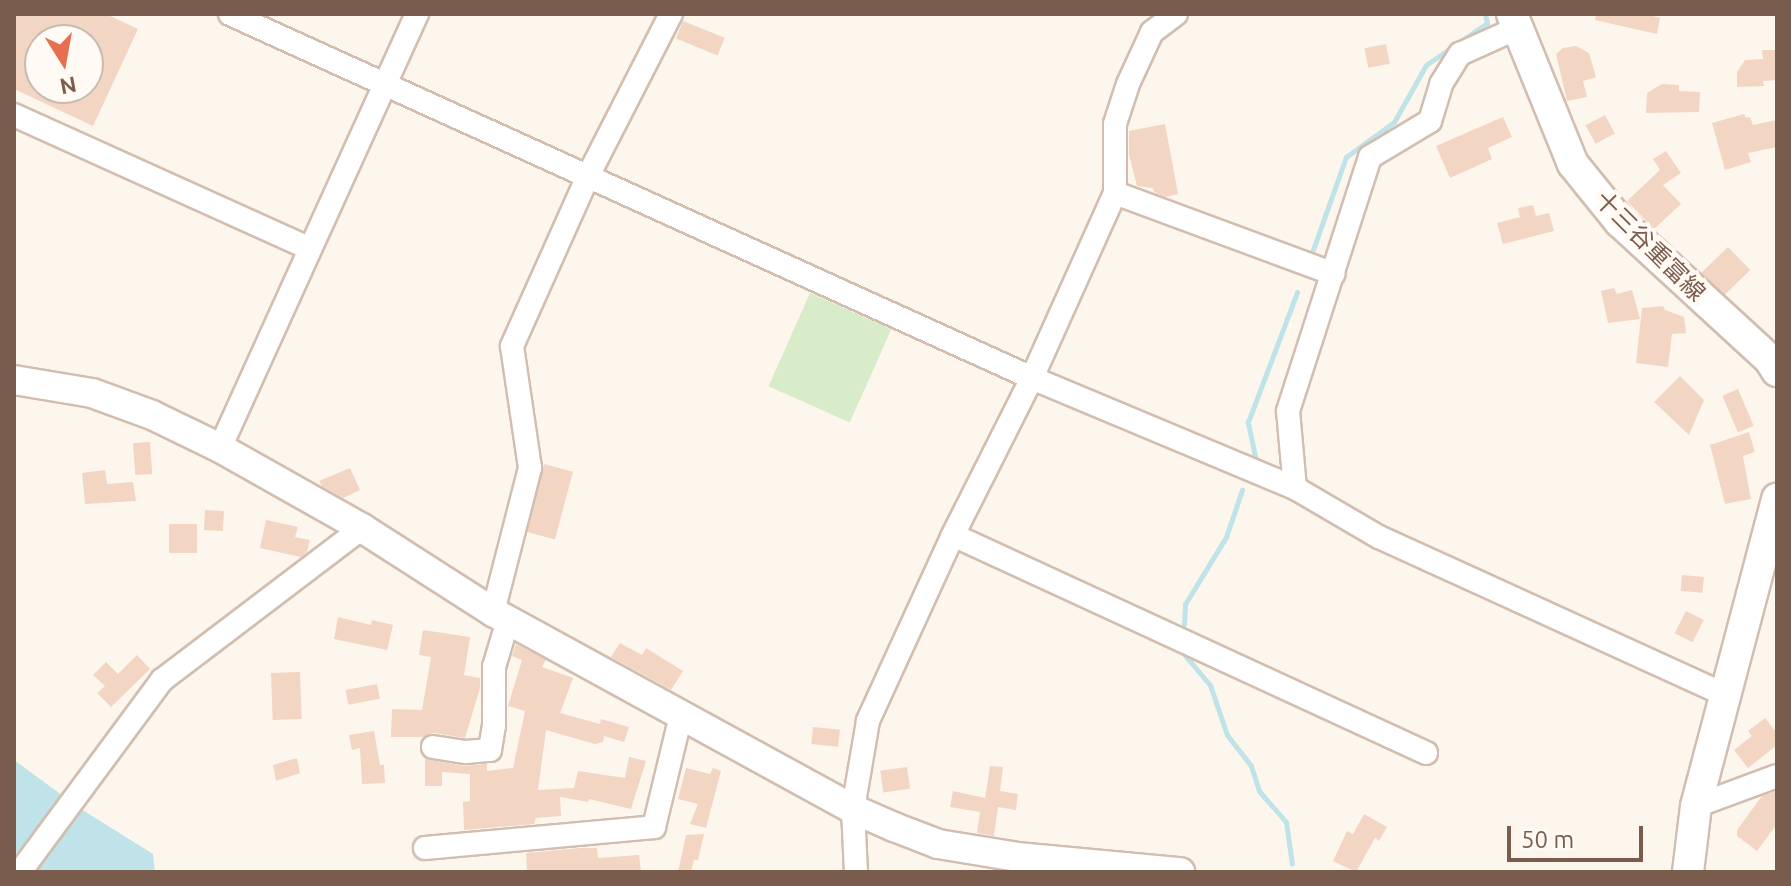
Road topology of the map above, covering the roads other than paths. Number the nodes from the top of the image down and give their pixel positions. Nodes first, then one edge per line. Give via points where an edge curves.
1 (230, 14) edge
2 (417, 14) edge
3 (671, 14) edge
4 (1166, 16) edge
5 (1514, 22) edge
6 (385, 84) junction
7 (14, 115) edge
8 (587, 178) junction
9 (1115, 193) junction
10 (308, 248) junction
11 (1334, 274) junction
12 (1777, 371) edge
13 (1032, 378) junction
14 (14, 380) edge
15 (220, 448) junction
16 (1295, 488) junction
17 (1777, 499) edge
18 (362, 528) junction
19 (953, 535) junction
20 (500, 616) junction
21 (1724, 694) junction
22 (681, 715) junction
23 (433, 747) dead end
24 (1426, 753) dead end
25 (1777, 776) edge
26 (1696, 806) junction
27 (853, 809) junction
28 (425, 848) dead end
29 (1019, 864) edge
30 (20, 872) edge
31 (856, 872) edge
32 (1171, 872) edge
33 (1688, 872) edge

1 - 6 street
2 - 6 street
3 - 8 street
4 - 9 street via 1152,32 1115,124
5 - 11 street via 1460,54 1441,84 1430,121 1370,157
5 - 12 main road, 十三谷重富線 via 1573,164 1620,222
6 - 8 street
6 - 10 street
7 - 10 street
8 - 13 street
8 - 20 street via 512,346 530,468
9 - 11 street
9 - 13 street
10 - 15 street
11 - 16 street via 1288,411
13 - 16 street
13 - 19 street
14 - 15 street via 92,393
15 - 18 street
16 - 21 street via 1379,537
17 - 21 main road
18 - 20 street
18 - 30 street via 162,680
19 - 24 street
19 - 27 street via 868,721
20 - 22 street
20 - 23 street via 490,750
21 - 26 main road
22 - 27 street
22 - 28 street via 654,827
25 - 26 street
26 - 33 main road
27 - 29 street via 938,844
27 - 31 street
29 - 32 street

